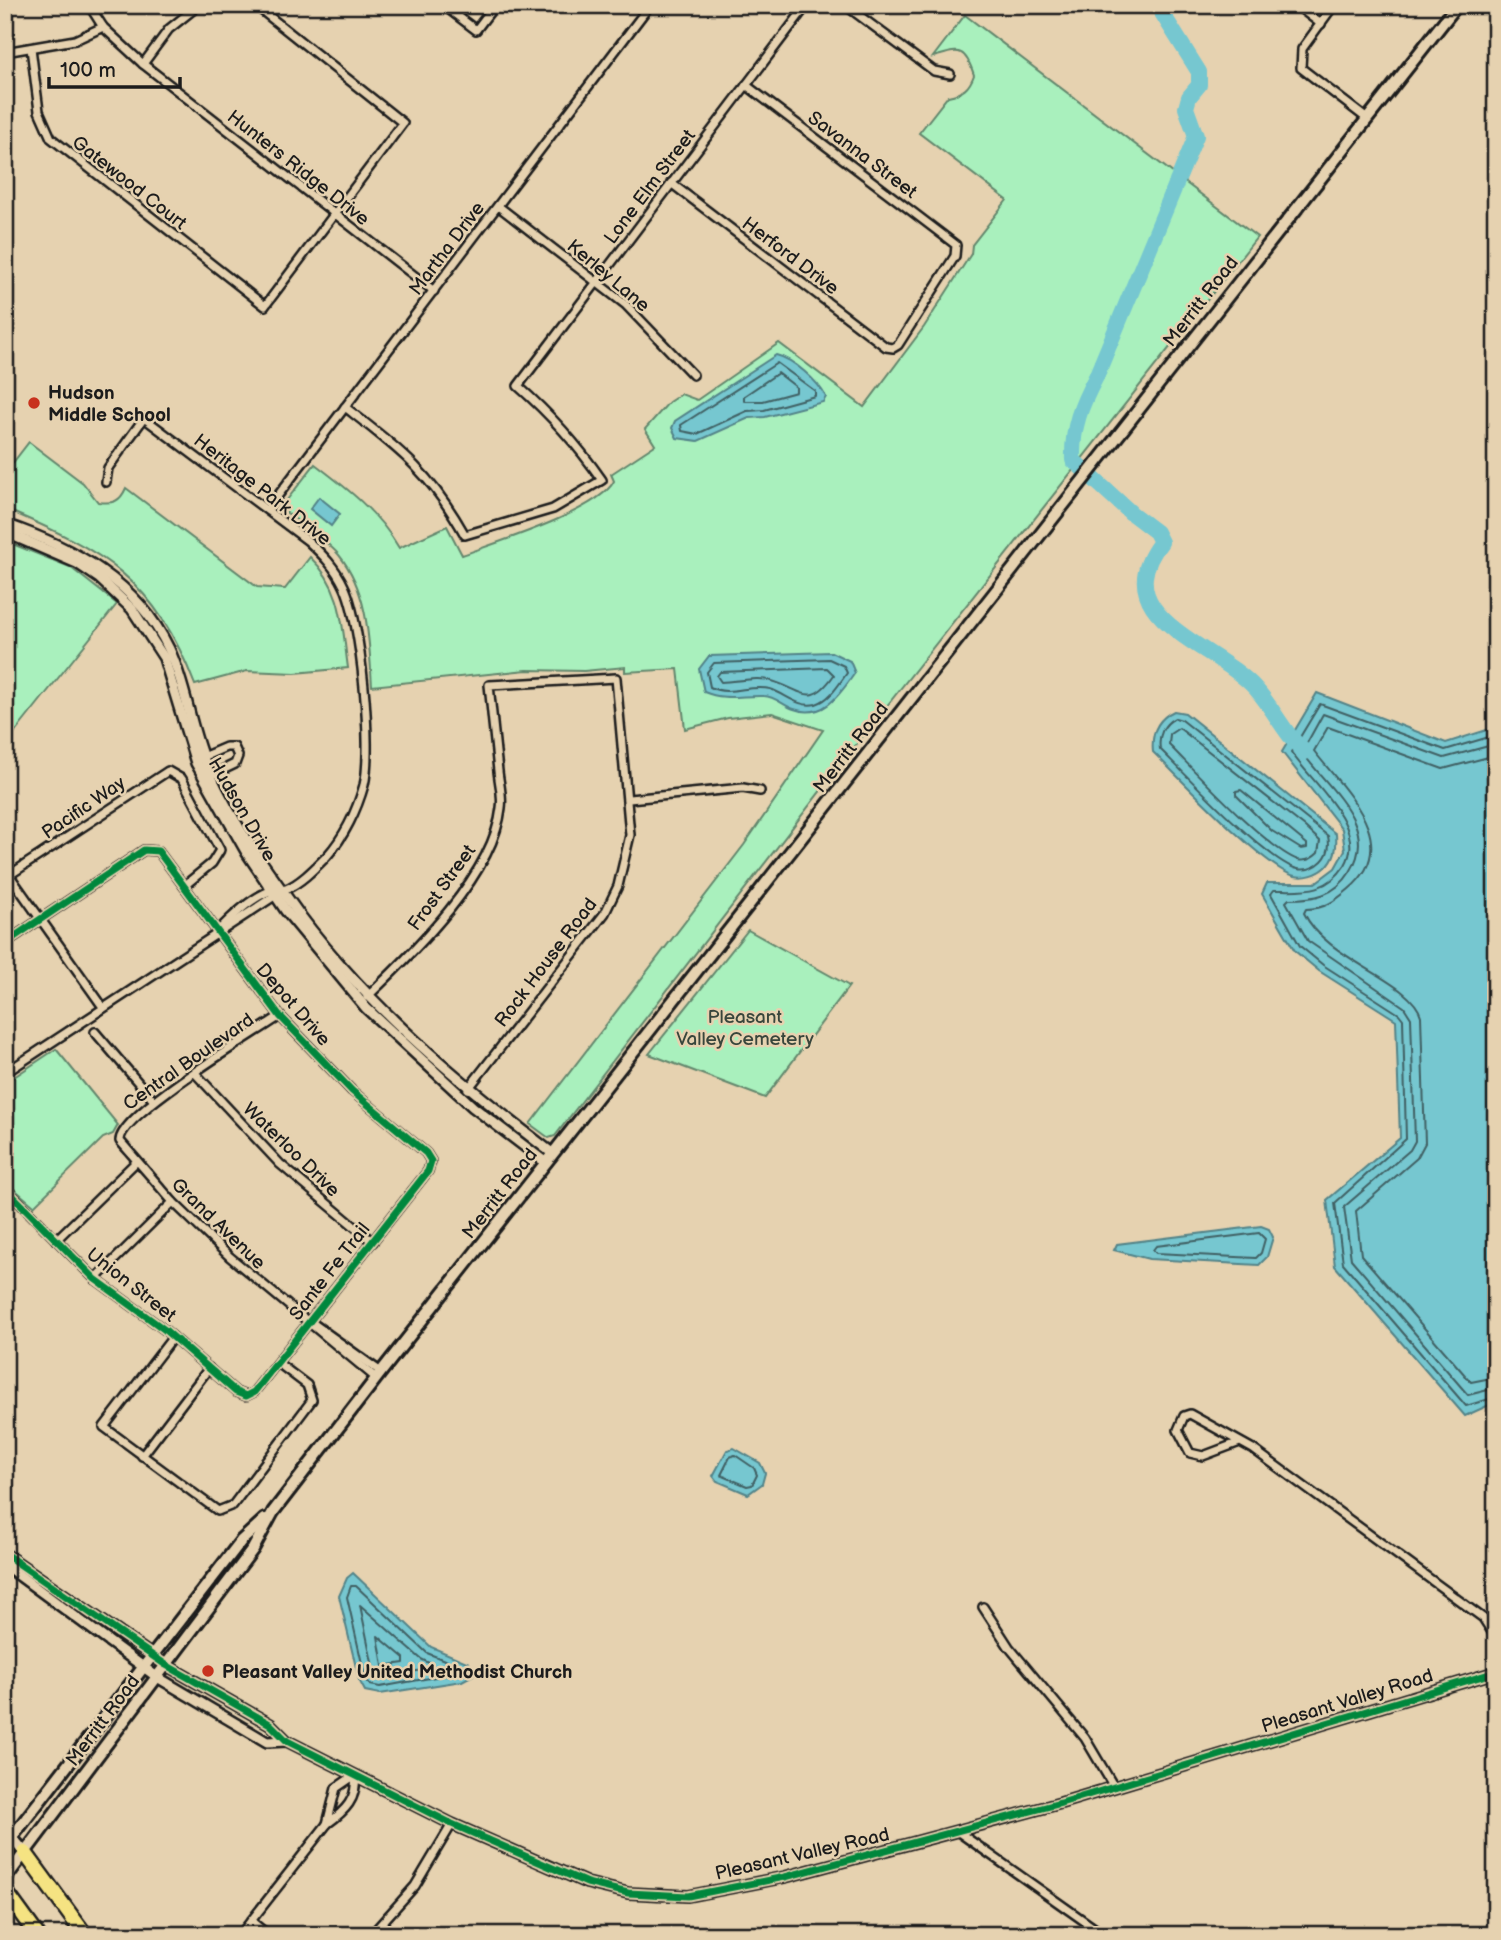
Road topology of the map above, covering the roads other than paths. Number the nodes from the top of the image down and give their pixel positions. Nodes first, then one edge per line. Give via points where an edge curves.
1 (89, 5) edge
2 (199, 5) edge
3 (255, 5) edge
4 (443, 5) edge
5 (495, 5) edge
6 (650, 5) edge
7 (807, 5) edge
8 (845, 5) edge
9 (1296, 5) edge
10 (1334, 5) edge
11 (1457, 5) edge
12 (1321, 24) junction
13 (103, 27) junction
14 (31, 48) junction
15 (5, 52) edge
16 (143, 64) junction
17 (950, 74) dead end
18 (746, 85) junction
19 (1366, 118) junction
20 (671, 183) junction
21 (498, 206) junction
22 (335, 215) junction
23 (596, 282) junction
24 (434, 291) junction
25 (893, 348) joint
26 (693, 375) dead end
27 (345, 407) junction
28 (106, 482) dead end
29 (267, 510) junction
30 (5, 524) edge
31 (5, 533) edge
32 (489, 685) joint
33 (199, 758) junction
34 (208, 777) junction
35 (760, 791) dead end
36 (629, 799) junction
37 (8, 871) edge
38 (184, 886) junction
39 (276, 893) junction
40 (43, 918) junction
41 (216, 933) junction
42 (5, 943) edge
43 (364, 999) junction
44 (103, 1007) junction
45 (280, 1016) junction
46 (95, 1032) dead end
47 (5, 1073) edge
48 (195, 1073) junction
49 (468, 1088) junction
50 (154, 1101) junction
51 (119, 1136) joint
52 (548, 1157) junction
53 (431, 1161) joint
54 (136, 1162) junction
55 (5, 1188) edge
56 (173, 1202) junction
57 (56, 1240) junction
58 (373, 1242) junction
59 (95, 1279) junction
60 (310, 1322) junction
61 (173, 1337) junction
62 (278, 1363) junction
63 (209, 1368) junction
64 (379, 1375) junction
65 (246, 1396) joint
66 (1240, 1442) junction
67 (142, 1456) junction
68 (273, 1512) junction
69 (5, 1554) edge
70 (5, 1565) edge
71 (983, 1607) dead end
72 (1496, 1638) edge
73 (151, 1655) junction
74 (166, 1665) junction
75 (142, 1667) junction
76 (1496, 1672) edge
77 (157, 1677) junction
78 (286, 1741) junction
79 (355, 1775) junction
80 (1114, 1787) junction
81 (327, 1824) junction
82 (452, 1824) junction
83 (957, 1831) junction
84 (7, 1838) edge
85 (25, 1853) junction
86 (5, 1879) edge
87 (5, 1891) edge
88 (251, 1922) junction
89 (37, 1935) edge
90 (85, 1935) edge
91 (240, 1935) edge
92 (268, 1935) edge
93 (371, 1935) edge
94 (1104, 1935) edge

1 - 13 street, Hunters Ridge Drive
2 - 16 street via 169,29
3 - 22 street via 403,123
4 - 5 street via 476,30
6 - 21 street, Martha Drive
7 - 18 street, Lone Elm Street
8 - 17 street via 934,71
9 - 12 street
10 - 12 street
11 - 19 main road, Merritt Road
12 - 19 street via 1302,49 1301,68
13 - 14 street via 75,40
13 - 16 street, Hunters Ridge Drive
14 - 15 street
14 - 22 street, Gatewood Court via 39,111 51,138 264,306
16 - 22 street, Hunters Ridge Drive
18 - 20 street, Lone Elm Street
18 - 25 street, Savanna Street via 956,245 958,251
19 - 52 main road, Merritt Road
20 - 23 street, Lone Elm Street
20 - 25 street, Herford Drive
21 - 23 street, Kerley Lane
21 - 24 street, Martha Drive
22 - 24 street, Hunters Ridge Drive
23 - 26 street, Kerley Lane via 626,305
23 - 27 street, Lone Elm Street via 518,386 578,445 602,480 553,509 465,535 419,467
24 - 27 street, Martha Drive
27 - 29 street, Martha Drive
28 - 29 street, Heritage Park Drive via 108,468 144,418
29 - 39 street, Heritage Park Drive via 332,564 346,588 355,622 367,754 364,785 351,819 328,855 304,877
30 - 33 street, Hudson Drive via 68,548 106,572 146,613 169,648 184,689
31 - 33 street, Hudson Drive via 77,563 132,610 164,658
32 - 36 street, Rock House Road via 616,678
32 - 43 street, Frost Street via 502,807 494,837 483,863 462,891 411,954
33 - 34 street, Hudson Drive
33 - 34 street via 234,747 235,764
34 - 39 street, Hudson Drive
35 - 36 street via 743,788
36 - 49 street, Rock House Road via 630,835 618,887 604,913
37 - 38 street, Pacific Way via 162,773 173,772 182,779 220,850 212,863
37 - 40 street
38 - 40 street, Depot Drive via 162,854 144,850
38 - 41 street, Depot Drive
39 - 41 street, Heritage Park Drive via 230,918
39 - 43 street, Hudson Drive
40 - 42 street
40 - 44 street
41 - 44 street, Heritage Park Drive
41 - 45 street, Depot Drive
43 - 49 street, Hudson Drive
43 - 52 street, Hudson Drive via 474,1107
44 - 47 street, Heritage Park Drive
45 - 48 street, Central Boulevard
45 - 53 street, Depot Drive via 343,1082
46 - 50 street
48 - 50 street, Central Boulevard
48 - 58 street, Waterloo Drive via 280,1164
49 - 52 street, Hudson Drive
50 - 51 street, Central Boulevard via 124,1126
51 - 54 street, Grand Avenue via 122,1147
52 - 64 main road, Merritt Road
53 - 58 street, Sante Fe Trail
54 - 56 street, Grand Avenue
54 - 57 street
55 - 57 street, Union Street
56 - 59 street
56 - 60 street, Grand Avenue via 230,1258
57 - 59 street, Union Street
58 - 60 street, Sante Fe Trail
59 - 61 street, Union Street
60 - 62 street, Sante Fe Trail
60 - 64 street, Grand Avenue
61 - 63 street, Union Street
61 - 67 street via 104,1427
62 - 65 street, Sante Fe Trail
62 - 67 street via 307,1385 312,1400 228,1508 212,1509
63 - 65 street, Union Street
63 - 67 street
64 - 68 main road, Merritt Road
66 - 66 street via 1203,1456 1190,1453 1178,1430 1184,1416 1190,1414
66 - 72 street via 1483,1618
68 - 73 main road, Merritt Road via 241,1541
68 - 74 main road, Merritt Road via 253,1549
69 - 73 street, Pleasant Valley Road
70 - 75 street, Pleasant Valley Road
71 - 80 street via 1009,1647 1085,1738
73 - 74 street, Pleasant Valley Road
73 - 75 main road, Merritt Road
74 - 77 main road, Merritt Road
74 - 78 street, Pleasant Valley Road via 270,1724
75 - 77 street, Pleasant Valley Road
75 - 84 main road, Merritt Road
76 - 80 street, Pleasant Valley Road
77 - 78 street, Pleasant Valley Road via 267,1742
77 - 85 main road, Merritt Road
78 - 79 street, Pleasant Valley Road
79 - 81 street via 350,1803
79 - 81 street via 336,1788
79 - 82 street, Pleasant Valley Road
80 - 83 street, Pleasant Valley Road
81 - 88 street
82 - 83 street, Pleasant Valley Road via 587,1883 628,1893 688,1896 785,1877
82 - 93 street via 415,1886
83 - 94 street
84 - 85 main road
85 - 86 main road, Merritt Road
85 - 90 highway
87 - 89 highway
88 - 91 street
88 - 92 street

